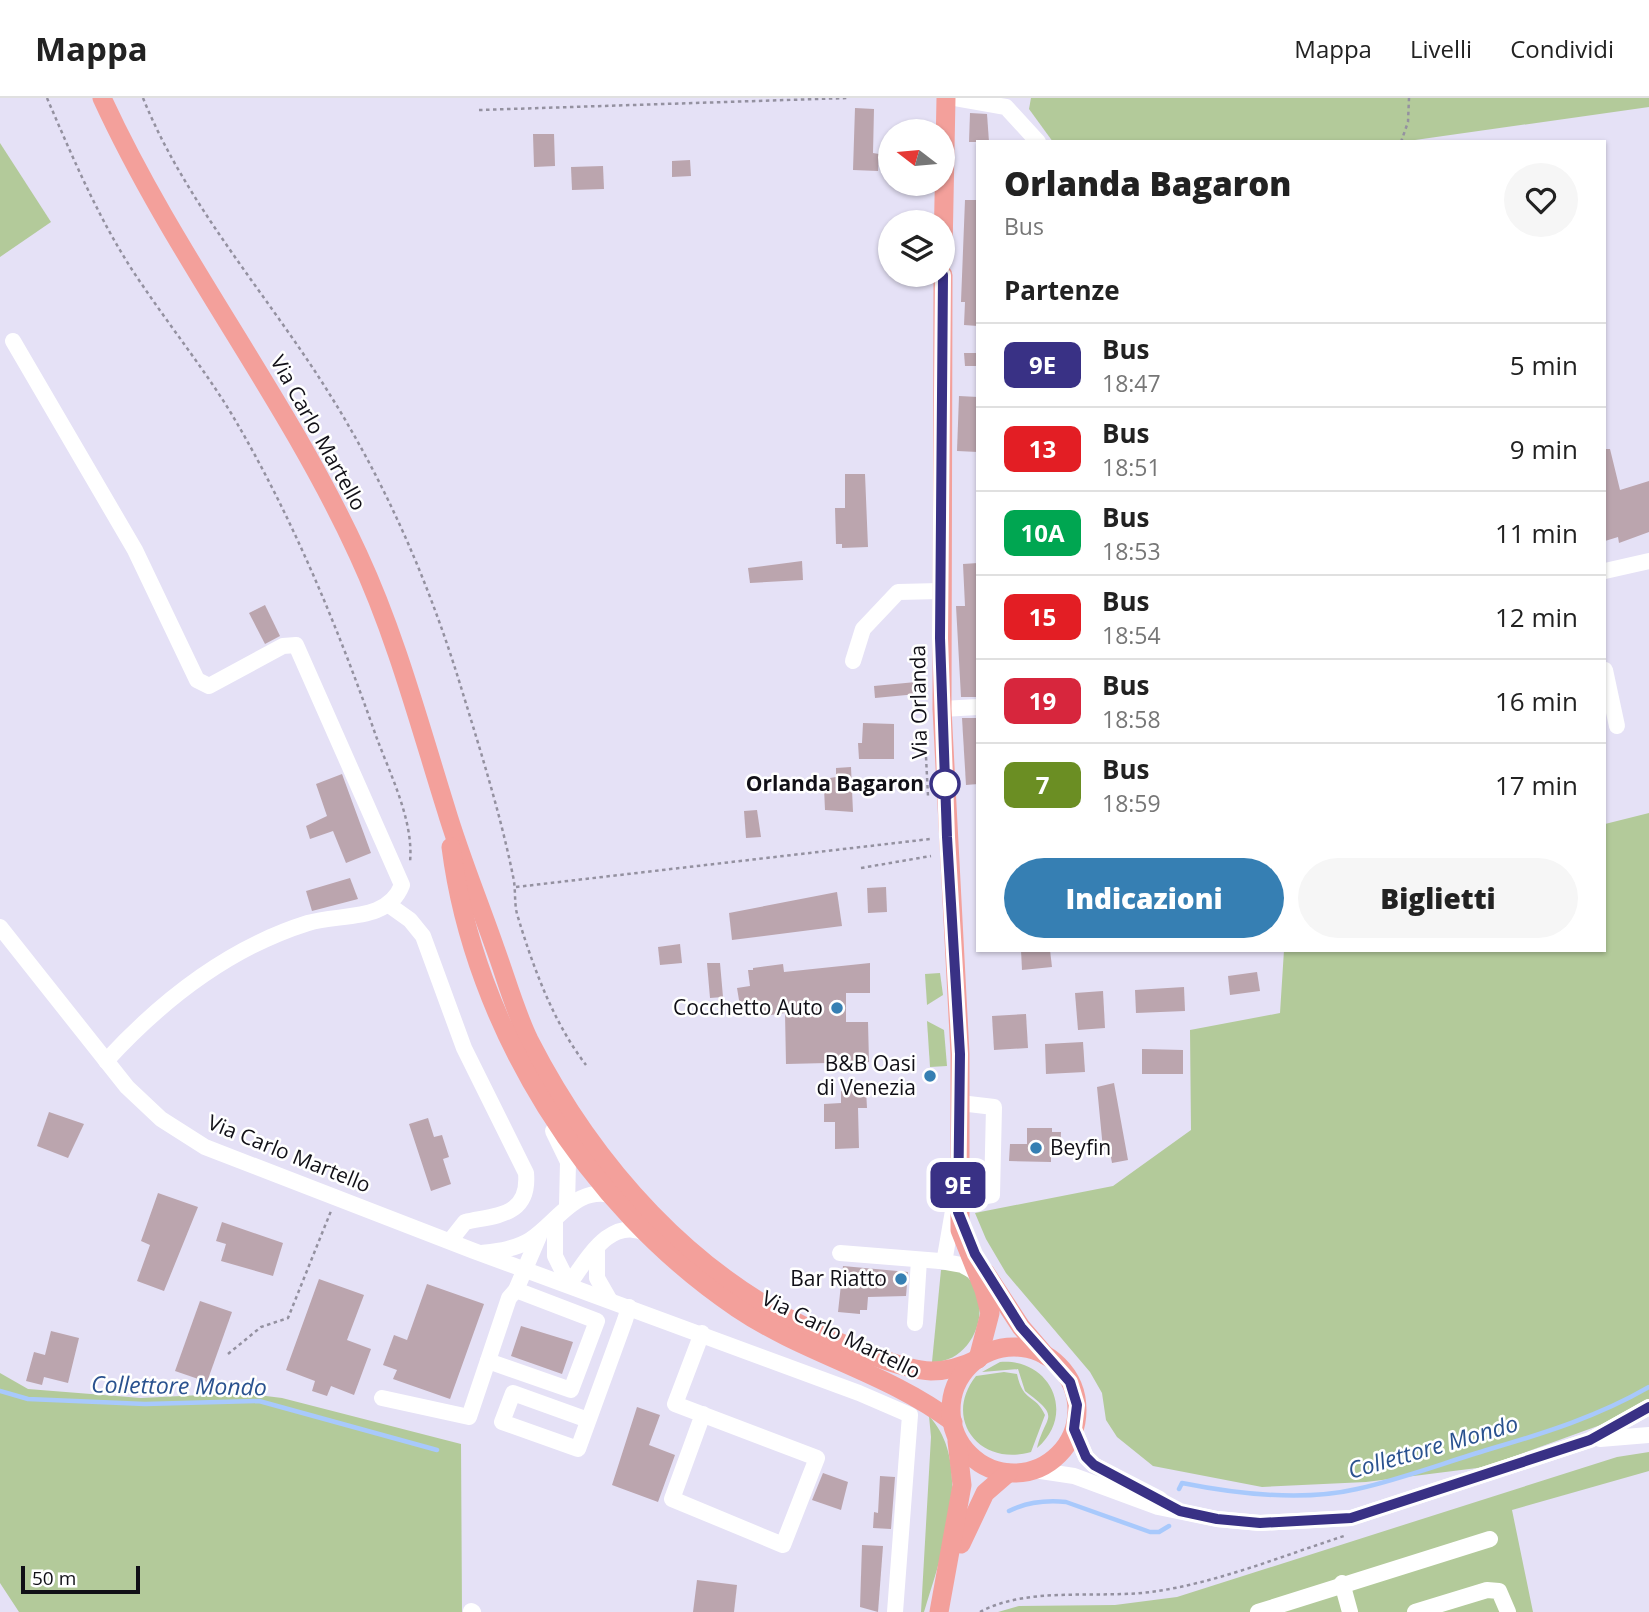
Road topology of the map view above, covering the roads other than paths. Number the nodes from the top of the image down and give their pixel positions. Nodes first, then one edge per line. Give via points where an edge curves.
1 (102, 98) edge
2 (946, 98) edge
3 (955, 98) edge
4 (1016, 104) edge
5 (1037, 140) edge
6 (944, 210) edge
7 (943, 287) edge
8 (13, 341) dead end
9 (1649, 561) edge
10 (1606, 571) edge
11 (940, 591) junction
12 (853, 661) dead end
13 (1606, 675) edge
14 (976, 707) edge
15 (942, 709) junction
16 (1617, 726) dead end
17 (446, 812) junction
18 (389, 905) junction
19 (0, 927) edge
20 (106, 1061) junction
21 (537, 1097) junction
22 (960, 1102) junction
23 (609, 1194) junction
24 (958, 1201) junction
25 (566, 1206) junction
26 (548, 1227) junction
27 (647, 1234) junction
28 (450, 1241) junction
29 (598, 1246) junction
30 (481, 1253) junction
31 (840, 1253) dead end
32 (919, 1260) junction
33 (940, 1261) junction
34 (523, 1269) junction
35 (975, 1272) junction
36 (516, 1290) junction
37 (609, 1299) junction
38 (629, 1307) junction
39 (780, 1314) junction
40 (915, 1323) dead end
41 (702, 1333) junction
42 (1046, 1356) junction
43 (978, 1359) junction
44 (488, 1361) junction
45 (382, 1398) dead end
46 (1649, 1407) edge
47 (703, 1414) junction
48 (588, 1420) junction
49 (954, 1428) junction
50 (1074, 1429) junction
51 (1649, 1435) edge
52 (1590, 1440) junction
53 (1034, 1470) junction
54 (1008, 1473) junction
55 (1180, 1511) junction
56 (1490, 1539) dead end
57 (1342, 1583) junction
58 (941, 1603) edge
59 (895, 1612) edge
60 (1258, 1612) edge
61 (1350, 1612) edge
62 (1415, 1612) edge
63 (1508, 1612) edge

1 - 17 main road, Via Carlo Martello via 149,193 296,434 359,555 408,680
2 - 6 main road
3 - 4 street
4 - 5 street
7 - 11 main road, Via Orlanda
8 - 18 street via 135,550 194,677 209,686 283,646 296,645 401,885
9 - 10 street
11 - 12 street via 898,592 863,629
11 - 15 main road, Via Orlanda
13 - 16 street
14 - 15 street
15 - 22 main road, Via Orlanda
17 - 21 main road, Via Carlo Martello via 456,881 474,945 495,1005
17 - 39 main road, Via Carlo Martello via 527,1035 575,1118 625,1186 674,1238
18 - 20 street via 378,911 311,922 243,950 143,1021
18 - 28 street via 423,936 464,1048 526,1173 525,1192 513,1209 502,1216 462,1224
19 - 20 street, Via Carlo Martello
20 - 28 street, Via Carlo Martello via 143,1104 205,1147
21 - 23 main road, Via Carlo Martello
21 - 25 street, Via Carlo Martello via 568,1162
22 - 24 main road, Via Orlanda
22 - 24 street via 994,1107 992,1195
23 - 25 street via 585,1195
23 - 27 main road, Via Carlo Martello
23 - 39 street, Via Carlo Martello via 627,1202 681,1255 712,1278
24 - 33 street via 945,1257
24 - 35 main road, Via Orlanda via 962,1237
24 - 42 main road, Via Orlanda via 986,1274
25 - 26 street
26 - 29 street via 569,1284
26 - 30 street via 518,1246
26 - 34 street
27 - 29 street via 615,1232
27 - 49 main road, Via Carlo Martello via 737,1308 779,1333 892,1385
28 - 30 street, Via Carlo Martello
29 - 37 street via 595,1271
30 - 34 street, Via Carlo Martello
31 - 32 street
32 - 33 street
32 - 40 street
33 - 35 street
34 - 36 street
34 - 37 street, Via Carlo Martello
35 - 43 main road, Via Orlanda via 990,1313
36 - 44 street via 509,1298
36 - 44 street via 597,1321 571,1390
37 - 38 street, Via Carlo Martello
38 - 41 street, Via Carlo Martello
38 - 48 street
39 - 43 main road, Via Carlo Martello via 852,1348 930,1371
41 - 47 street via 675,1404
41 - 59 street, Via Carlo Martello via 909,1415
42 - 43 main road via 1012,1348
42 - 50 main road via 1070,1382 1077,1405
43 - 49 main road via 956,1387
44 - 45 street via 469,1417
46 - 52 street
47 - 47 street via 817,1458 783,1545 672,1500
48 - 48 street via 578,1449 502,1422 513,1393
49 - 54 main road via 977,1461
49 - 58 main road via 962,1485
50 - 53 main road via 1055,1458
50 - 55 street via 1094,1465
51 - 52 street
52 - 55 street via 1351,1518 1260,1523
53 - 54 main road
53 - 55 street via 1074,1476
54 - 58 main road via 978,1505
56 - 57 street
57 - 60 street
57 - 61 street
62 - 63 street via 1487,1590 1499,1591

